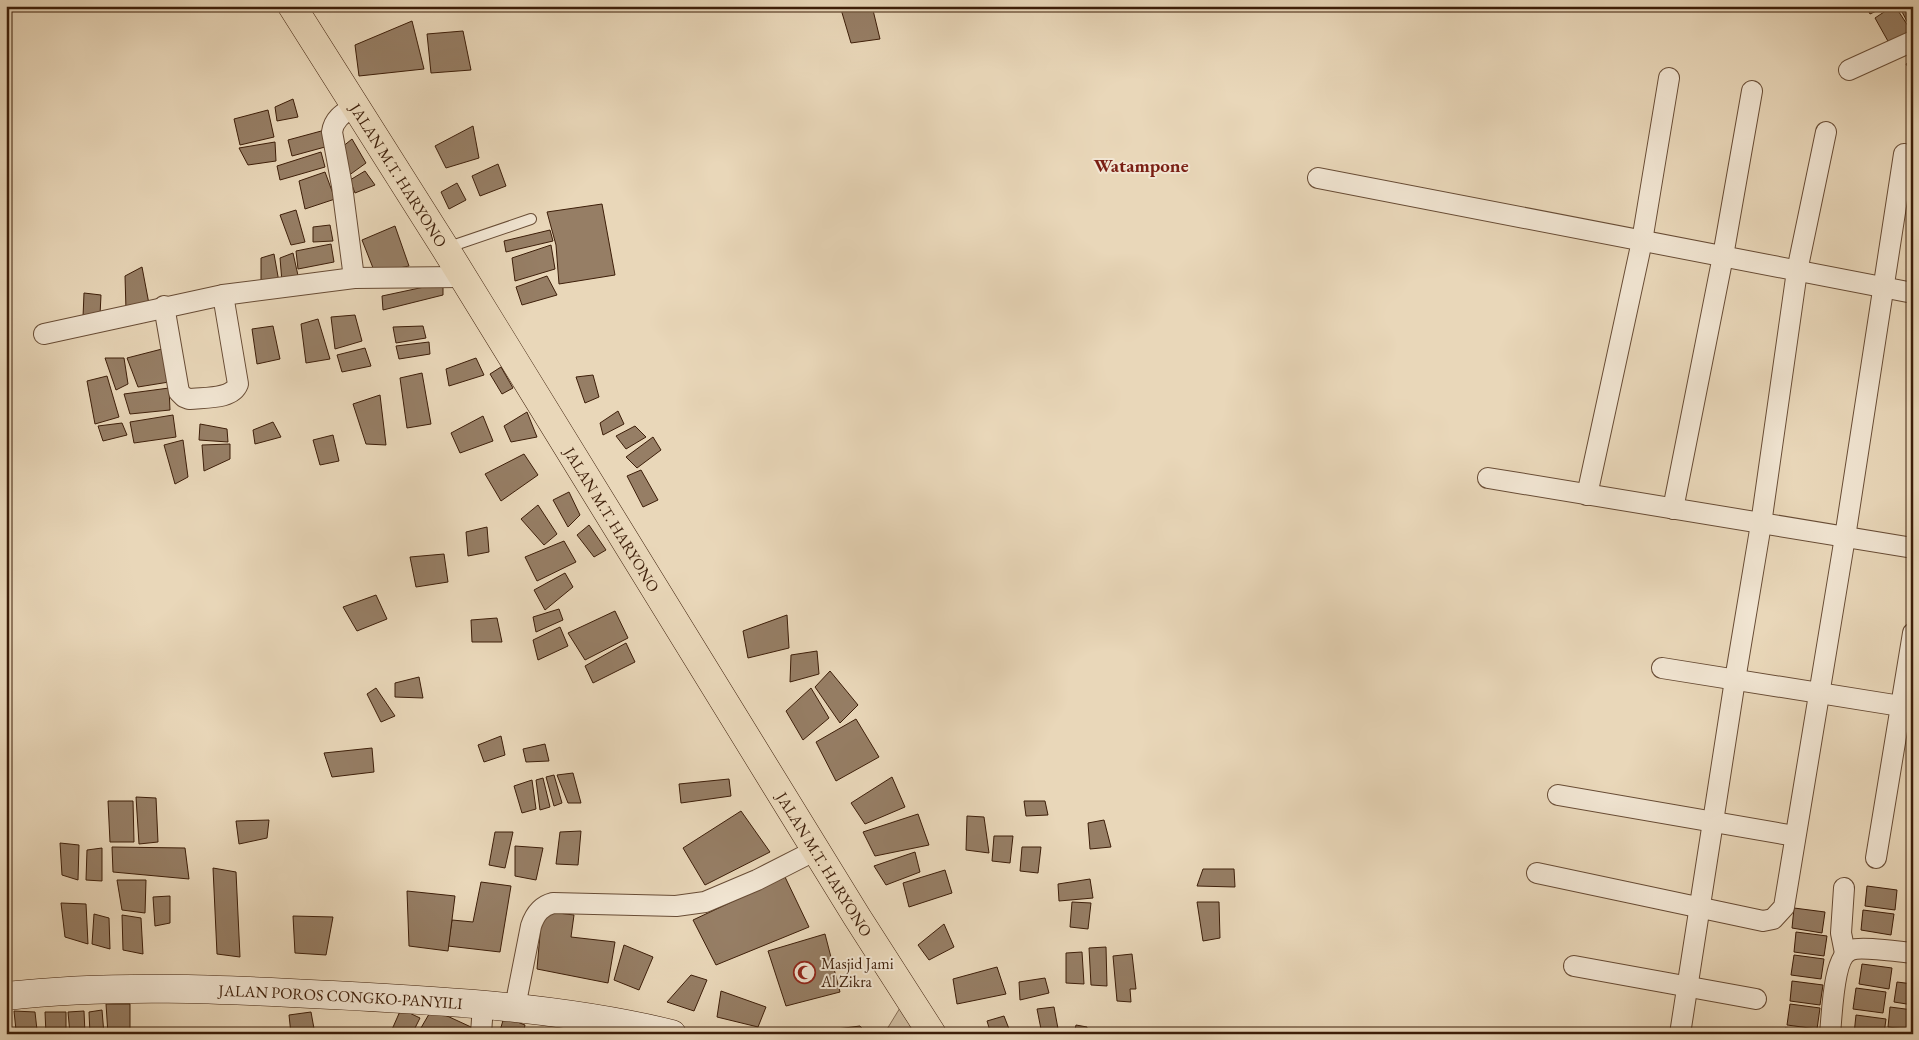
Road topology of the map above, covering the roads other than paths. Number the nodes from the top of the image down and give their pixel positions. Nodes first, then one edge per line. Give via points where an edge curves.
1 (292, 6) edge
2 (1913, 41) edge
3 (1850, 70) dead end
4 (1669, 78) dead end
5 (1752, 91) dead end
6 (355, 106) junction
7 (1826, 132) dead end
8 (1904, 154) dead end
9 (1318, 178) dead end
10 (531, 219) dead end
11 (1642, 241) junction
12 (445, 248) junction
13 (1723, 256) junction
14 (1797, 271) junction
15 (462, 277) junction
16 (354, 278) junction
17 (1883, 288) junction
18 (1913, 293) edge
19 (223, 295) junction
20 (164, 306) junction
21 (44, 334) dead end
22 (1488, 478) dead end
23 (1587, 494) junction
24 (1673, 509) junction
25 (1761, 524) junction
26 (1845, 538) junction
27 (1913, 548) edge
28 (1913, 633) edge
29 (1662, 668) dead end
30 (1735, 680) junction
31 (1818, 693) junction
32 (1907, 707) edge
33 (1558, 795) dead end
34 (1713, 822) junction
35 (1795, 836) junction
36 (816, 850) junction
37 (1876, 858) dead end
38 (1537, 874) dead end
39 (1844, 888) dead end
40 (1700, 909) junction
41 (1845, 953) junction
42 (1913, 953) edge
43 (1574, 966) dead end
44 (1687, 986) junction
45 (6, 996) edge
46 (1756, 999) dead end
47 (483, 1005) junction
48 (515, 1008) junction
49 (481, 1034) edge
50 (672, 1034) edge
51 (932, 1034) edge
52 (1680, 1034) edge
53 (1830, 1034) edge

1 - 6 highway, JALAN M.T. HARYONO
2 - 3 street
4 - 11 street
5 - 13 street
6 - 12 highway, JALAN M.T. HARYONO
6 - 16 street via 338,118 332,132
7 - 14 street
8 - 17 street
9 - 11 street
10 - 12 lane
11 - 13 street
11 - 23 street
12 - 15 highway, JALAN M.T. HARYONO
13 - 14 street
13 - 24 street
14 - 17 street
14 - 25 street
15 - 16 street
15 - 36 highway, JALAN M.T. HARYONO
16 - 19 street
17 - 18 street
17 - 26 street
19 - 20 street
19 - 20 street via 238,384 228,394 190,399 179,392
20 - 21 street
22 - 23 street
23 - 24 street
24 - 25 street
25 - 26 street
25 - 30 street
26 - 27 street
26 - 31 street
28 - 32 street
29 - 30 street
30 - 31 street
30 - 34 street
31 - 32 street
31 - 35 street
32 - 37 street
33 - 34 street
34 - 35 street
34 - 40 street
35 - 40 street via 1784,908 1773,919 1763,921
36 - 48 street via 705,902 676,906 553,903 544,906 531,926
36 - 51 highway, JALAN M.T. HARYONO
38 - 40 street
39 - 41 street via 1841,933
40 - 44 street
41 - 42 street via 1855,949
41 - 53 street via 1837,973
43 - 44 street
44 - 46 street
44 - 52 street
45 - 47 main road, JALAN POROS CONGKO-PANYILI via 86,989 199,988
47 - 48 main road, JALAN POROS CONGKO-PANYILI
47 - 49 street
48 - 50 main road, JALAN POROS CONGKO-PANYILI via 594,1018

